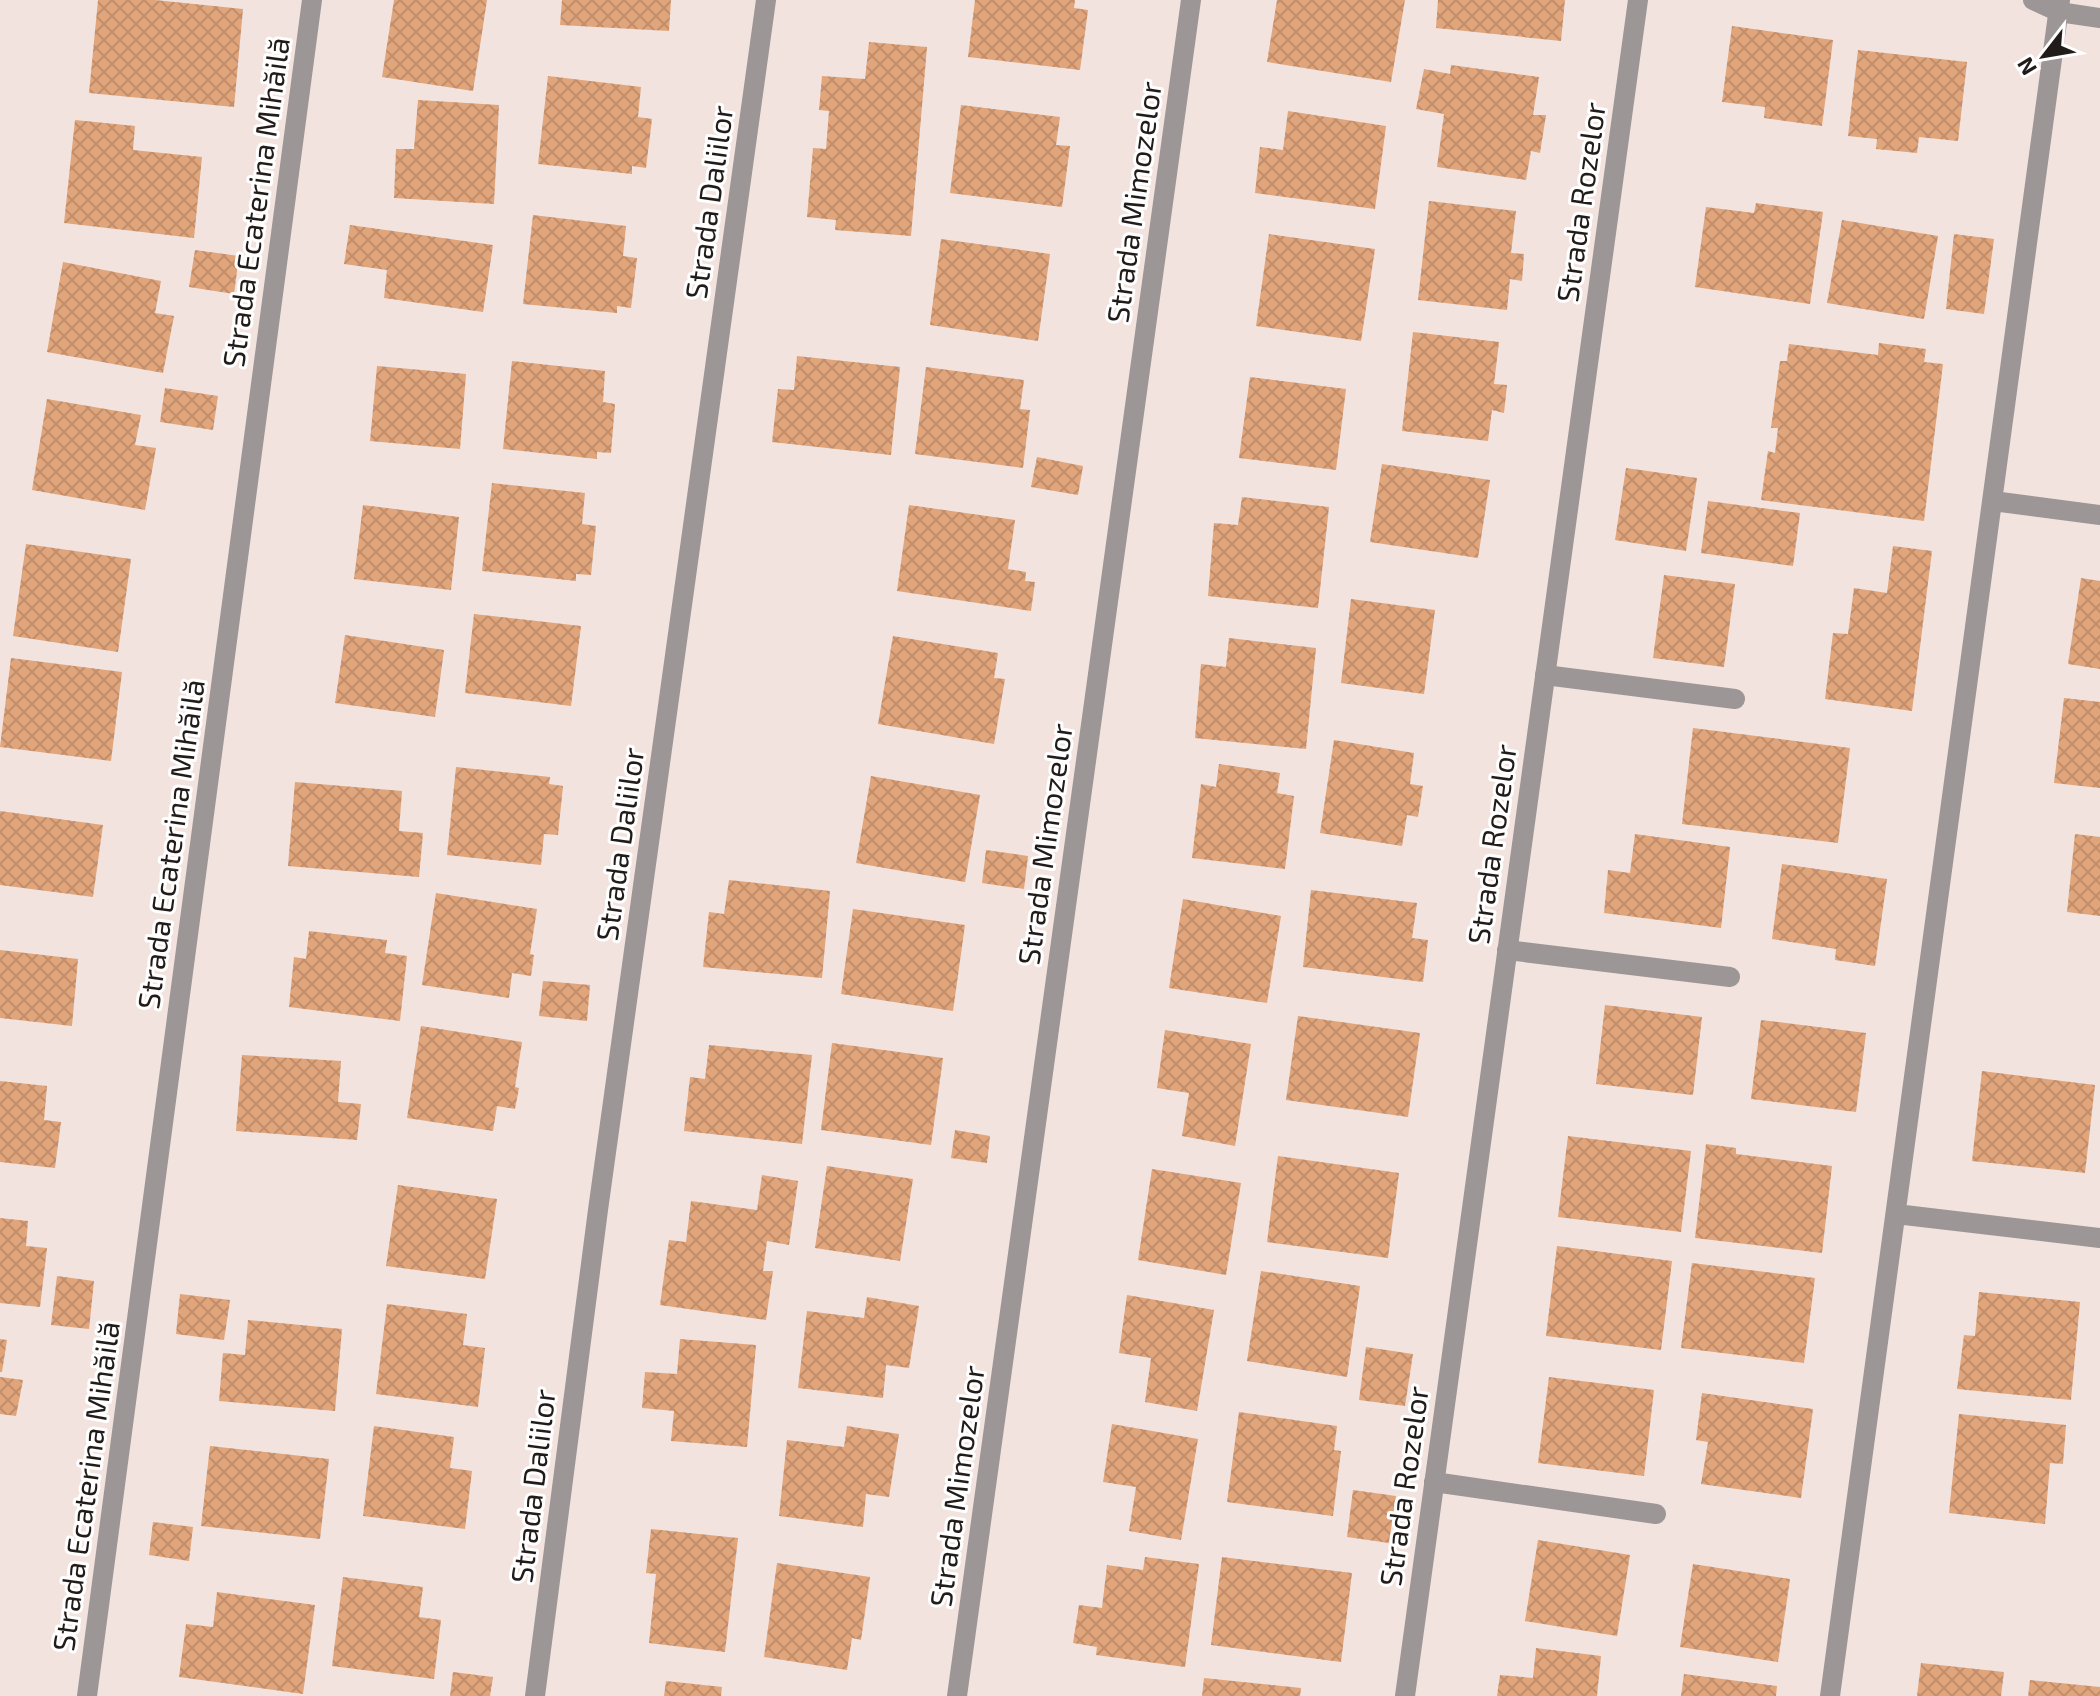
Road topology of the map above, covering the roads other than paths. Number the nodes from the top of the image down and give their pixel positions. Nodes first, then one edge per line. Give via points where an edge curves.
1 (312, 0) edge
2 (766, 0) edge
3 (1191, 0) edge
4 (1638, 0) edge
5 (2033, 0) edge
6 (2059, 6) edge
7 (2100, 18) edge
8 (1993, 501) junction
9 (2100, 515) edge
10 (1545, 675) junction
11 (1735, 699) dead end
12 (1507, 950) junction
13 (1730, 977) dead end
14 (1896, 1214) junction
15 (2100, 1238) edge
16 (1434, 1482) junction
17 (1656, 1514) dead end
18 (87, 1696) edge
19 (535, 1696) edge
20 (957, 1696) edge
21 (1405, 1696) edge
22 (1830, 1696) edge

1 - 18 street, Strada Ecaterina Mihăilă
2 - 19 street, Strada Daliilor
3 - 20 street, Strada Mimozelor
4 - 10 street, Strada Rozelor
5 - 6 street
6 - 7 street
6 - 8 street
8 - 9 street
8 - 14 street
10 - 11 street
10 - 12 street, Strada Rozelor
12 - 13 street
12 - 16 street, Strada Rozelor
14 - 15 street
14 - 22 street
16 - 17 street
16 - 21 street, Strada Rozelor

